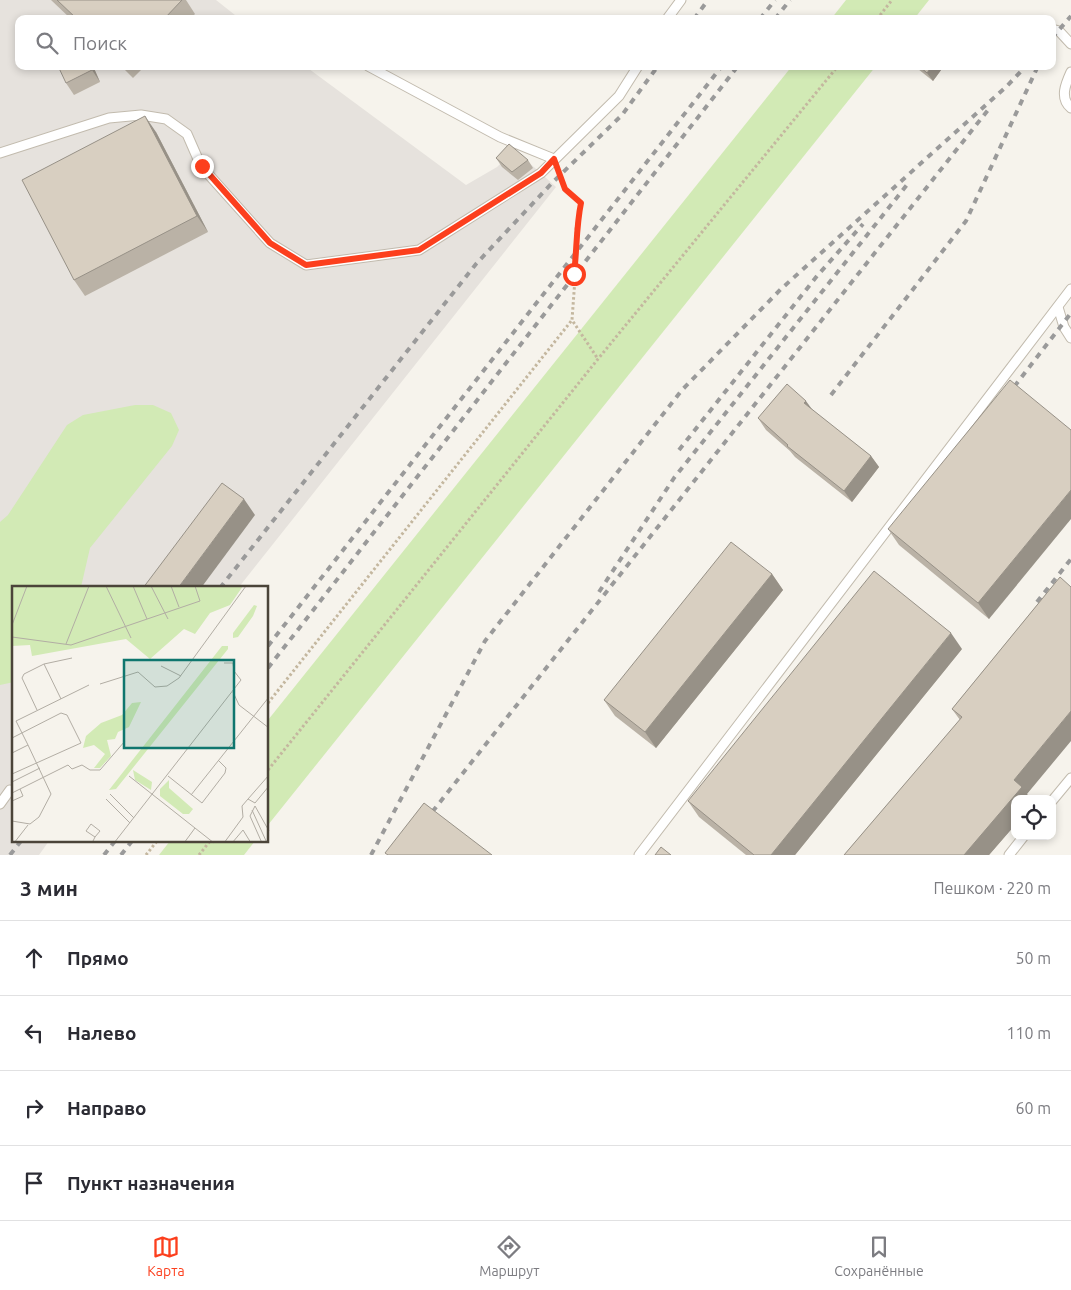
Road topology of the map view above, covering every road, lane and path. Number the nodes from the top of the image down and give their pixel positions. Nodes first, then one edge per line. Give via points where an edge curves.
1 (681, 0) edge
2 (892, 0) edge
3 (670, 15) edge
4 (880, 15) edge
5 (1056, 30) edge
6 (1071, 44) edge
7 (375, 70) edge
8 (635, 70) edge
9 (835, 70) edge
10 (1071, 72) edge
11 (1071, 108) edge
12 (0, 153) edge
13 (554, 159) junction
14 (1071, 289) edge
15 (1058, 307) junction
16 (572, 320) junction
17 (1071, 338) edge
18 (598, 359) junction
19 (269, 702) edge
20 (269, 769) edge
21 (1071, 778) edge
22 (10, 790) dead end
23 (1056, 796) edge
24 (0, 804) edge
25 (1021, 840) edge
26 (156, 842) edge
27 (209, 842) edge
28 (146, 855) edge
29 (199, 855) edge
30 (639, 855) edge
31 (1010, 855) edge

1 - 3 lane
2 - 4 path
5 - 6 lane
7 - 13 lane via 500,137
8 - 13 lane via 619,96
9 - 18 path
10 - 11 lane via 1063,88
12 - 13 lane via 108,118 141,115 166,119 187,134 202,166 270,243 306,265 419,250 541,173
13 - 16 path via 565,189 581,203 576,229
14 - 15 lane
15 - 17 lane via 1064,328
15 - 30 lane
16 - 18 path
16 - 19 path
18 - 20 path
21 - 23 lane
22 - 24 lane
25 - 31 lane
26 - 28 path
27 - 29 path

